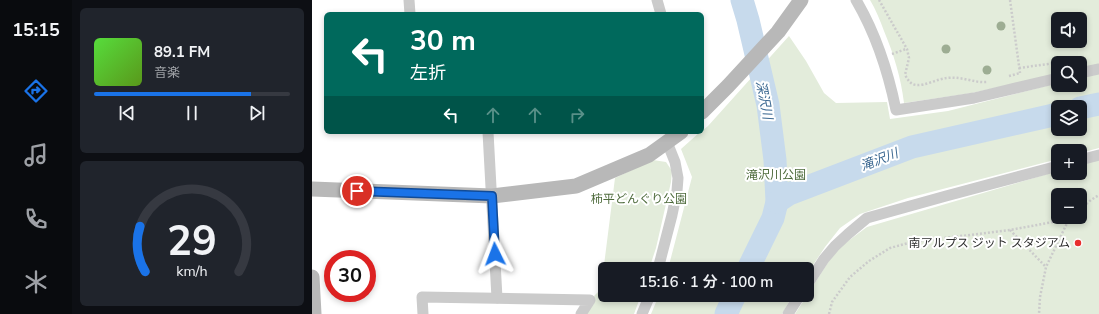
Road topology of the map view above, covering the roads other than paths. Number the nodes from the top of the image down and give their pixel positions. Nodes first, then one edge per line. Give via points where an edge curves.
1 (409, 0) edge
2 (657, 0) edge
3 (801, 0) edge
4 (856, 0) edge
5 (410, 12) edge
6 (660, 12) edge
7 (1099, 69) edge
8 (1087, 72) edge
9 (1051, 80) edge
10 (704, 110) edge
11 (488, 134) edge
12 (678, 134) edge
13 (667, 142) junction
14 (1099, 155) edge
15 (1087, 158) edge
16 (1051, 168) edge
17 (312, 189) edge
18 (492, 196) junction
19 (660, 262) edge
20 (814, 274) edge
21 (312, 276) edge
22 (497, 298) junction
23 (647, 302) edge
24 (796, 302) edge
25 (314, 314) edge
26 (422, 314) edge
27 (581, 314) edge
28 (642, 314) edge
29 (788, 314) edge

1 - 5 street
2 - 6 street
3 - 10 street via 778,32
4 - 9 street via 882,56 896,110 974,98
7 - 8 street
11 - 18 street
12 - 13 street
13 - 18 street via 649,154 576,186
13 - 19 street via 678,178
14 - 15 street
16 - 20 street via 867,218 835,246
17 - 18 street
18 - 22 street
21 - 25 street
22 - 26 street via 422,297
22 - 27 street via 590,300
23 - 28 street
24 - 29 street

